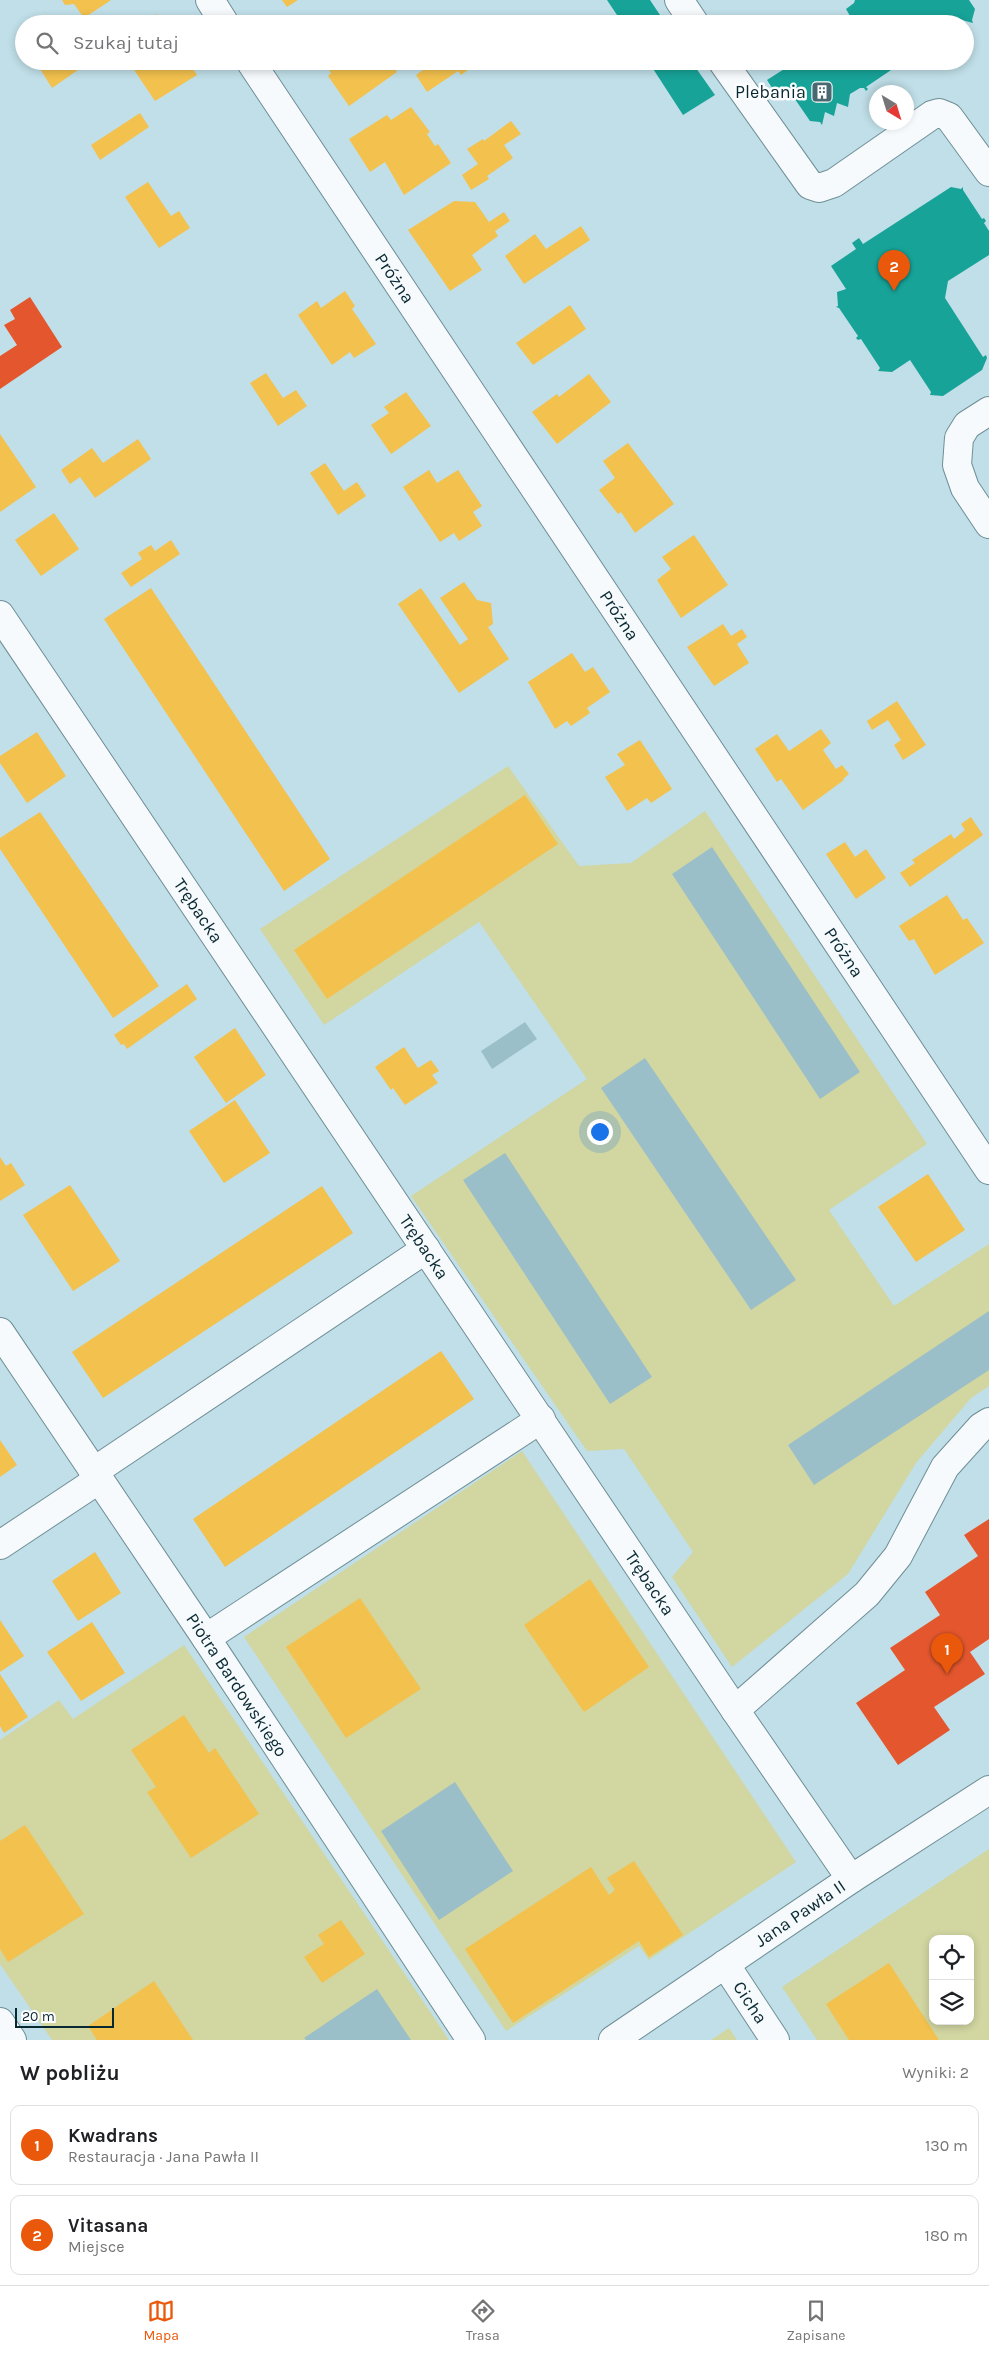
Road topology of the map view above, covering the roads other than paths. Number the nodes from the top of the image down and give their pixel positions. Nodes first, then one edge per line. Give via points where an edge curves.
1 (210, 0) edge
2 (679, 0) edge
3 (220, 15) edge
4 (689, 15) edge
5 (256, 70) edge
6 (728, 70) edge
7 (989, 172) edge
8 (989, 411) edge
9 (989, 524) edge
10 (0, 615) edge
11 (989, 1170) edge
12 (426, 1249) junction
13 (0, 1332) edge
14 (541, 1419) junction
15 (989, 1422) edge
16 (96, 1476) junction
17 (0, 1545) edge
18 (206, 1638) junction
19 (735, 1710) junction
20 (989, 1790) edge
21 (851, 1879) junction
22 (725, 1964) junction
23 (0, 2022) edge
24 (12, 2040) edge
25 (471, 2040) edge
26 (613, 2040) edge
27 (776, 2040) edge

1 - 3 street
2 - 4 street
5 - 11 street, Próżna
6 - 7 street via 810,185 819,188 834,184 939,113 949,117
8 - 9 street via 967,425 959,438 957,466 965,488
10 - 12 street, Trębacka
12 - 14 street, Trębacka
12 - 16 street
13 - 16 street, Piotra Bardowskiego
14 - 18 street
14 - 19 street, Trębacka
15 - 19 street via 980,1427 945,1468 898,1556 867,1594
16 - 17 street
16 - 18 street, Piotra Bardowskiego
18 - 25 street, Piotra Bardowskiego
19 - 21 street, Trębacka
20 - 21 street, Jana Pawła II
21 - 22 street, Jana Pawła II
22 - 26 street, Jana Pawła II
22 - 27 street, Cicha
23 - 24 street

